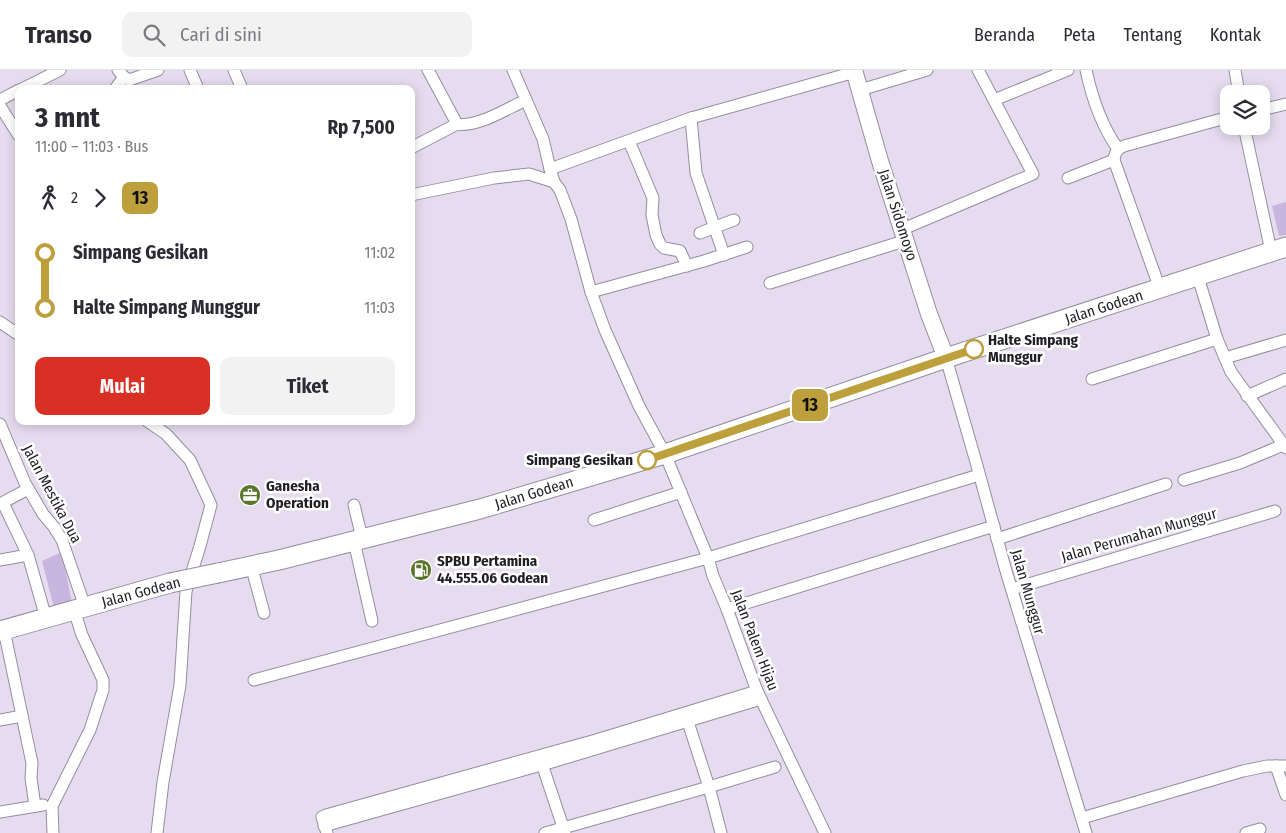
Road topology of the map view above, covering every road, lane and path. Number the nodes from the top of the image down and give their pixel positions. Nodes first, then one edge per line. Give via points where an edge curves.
1 (60, 70) edge
2 (158, 70) edge
3 (190, 70) edge
4 (234, 70) edge
5 (428, 70) edge
6 (513, 70) edge
7 (927, 70) edge
8 (978, 70) edge
9 (1068, 70) edge
10 (1086, 70) edge
11 (1235, 70) edge
12 (855, 71) edge
13 (121, 74) edge
14 (30, 85) edge
15 (196, 85) edge
16 (240, 85) edge
17 (1238, 85) edge
18 (860, 90) junction
19 (15, 92) edge
20 (0, 100) edge
21 (526, 100) junction
22 (994, 100) junction
23 (1286, 104) edge
24 (0, 106) edge
25 (1270, 108) edge
26 (692, 118) junction
27 (1220, 119) edge
28 (457, 124) junction
29 (15, 130) edge
30 (1247, 135) edge
31 (629, 141) junction
32 (415, 146) edge
33 (1116, 154) junction
34 (550, 169) junction
35 (1068, 178) dead end
36 (554, 182) junction
37 (415, 194) edge
38 (734, 220) dead end
39 (715, 228) junction
40 (700, 233) dead end
41 (905, 235) junction
42 (747, 247) dead end
43 (1282, 249) edge
44 (724, 255) junction
45 (687, 266) junction
46 (1198, 277) junction
47 (770, 283) dead end
48 (1160, 289) junction
49 (591, 292) junction
50 (0, 322) edge
51 (15, 332) edge
52 (1217, 340) junction
53 (1286, 340) edge
54 (946, 358) junction
55 (1225, 358) junction
56 (1092, 379) dead end
57 (1286, 379) edge
58 (1247, 396) junction
59 (0, 424) edge
60 (153, 425) edge
61 (1284, 447) edge
62 (665, 454) junction
63 (980, 475) junction
64 (1184, 480) dead end
65 (1166, 484) dead end
66 (28, 489) junction
67 (681, 492) junction
68 (1, 503) edge
69 (354, 505) dead end
70 (1276, 511) dead end
71 (594, 520) dead end
72 (994, 526) junction
73 (997, 539) junction
74 (358, 540) junction
75 (28, 555) junction
76 (708, 558) junction
77 (0, 560) edge
78 (251, 565) junction
79 (1012, 589) junction
80 (80, 609) junction
81 (727, 609) junction
82 (264, 613) dead end
83 (46, 618) junction
84 (372, 621) dead end
85 (2, 630) edge
86 (254, 680) dead end
87 (759, 695) junction
88 (22, 716) junction
89 (0, 720) edge
90 (688, 722) junction
91 (541, 760) junction
92 (1281, 766) edge
93 (776, 767) dead end
94 (709, 788) junction
95 (1286, 796) edge
96 (45, 806) junction
97 (0, 812) edge
98 (1082, 818) junction
99 (326, 829) edge
100 (1260, 829) dead end
101 (564, 831) edge
102 (54, 833) edge
103 (157, 833) edge
104 (545, 833) edge
105 (721, 833) edge
106 (825, 833) edge
107 (1086, 833) edge
108 (1246, 833) edge

1 - 14 street
2 - 13 street via 129,80
3 - 15 street
4 - 16 street
5 - 28 street
6 - 21 street, Jalan Palem Hijau
7 - 18 street
8 - 22 street
9 - 22 street
10 - 33 street
11 - 17 street
12 - 18 main road, Jalan Sidomoyo
12 - 26 street
18 - 41 main road, Jalan Sidomoyo
19 - 20 street
21 - 28 street via 479,121 463,126
21 - 34 street, Jalan Palem Hijau via 543,139
22 - 41 street via 1033,174
23 - 25 street
24 - 29 street
26 - 31 street
26 - 39 street via 696,173
27 - 33 street
28 - 32 street
30 - 43 street
31 - 34 street
31 - 45 street via 653,198 652,216 660,244 680,251
33 - 35 street
33 - 48 street
34 - 36 street, Jalan Palem Hijau
36 - 37 street via 529,174
36 - 49 street, Jalan Palem Hijau via 569,211
38 - 39 street
39 - 40 street
39 - 44 street
41 - 47 street
41 - 54 main road, Jalan Sidomoyo
42 - 44 street
43 - 46 main road, Jalan Godean
44 - 45 street
45 - 49 street
46 - 48 main road, Jalan Godean
46 - 52 street
48 - 54 main road, Jalan Godean
49 - 62 street, Jalan Palem Hijau via 639,406
50 - 51 street
52 - 55 street
52 - 56 street
53 - 55 street
54 - 62 main road, Jalan Godean
54 - 63 street, Jalan Munggur
55 - 58 street
57 - 58 street
58 - 61 street
59 - 66 street, Jalan Mestika Dua
60 - 103 street via 190,460 211,505 186,591 180,685
61 - 64 street
62 - 67 street, Jalan Palem Hijau
62 - 74 main road, Jalan Godean via 480,509
63 - 72 street, Jalan Munggur
63 - 76 street
65 - 73 street
66 - 68 street
66 - 80 street, Jalan Mestika Dua via 62,540
67 - 71 street
67 - 76 street, Jalan Palem Hijau
68 - 75 street
69 - 74 street
70 - 79 street, Jalan Perumahan Munggur
72 - 73 street, Jalan Munggur
72 - 81 street
73 - 79 street, Jalan Munggur
74 - 78 main road, Jalan Godean
74 - 84 street
75 - 77 street
75 - 83 street
76 - 81 street, Jalan Palem Hijau
76 - 86 street
78 - 80 main road, Jalan Godean, bridge via 170,583
78 - 82 street
79 - 98 street, Jalan Munggur
80 - 83 main road, Jalan Godean
80 - 96 street, Jalan Mestika Dua via 82,635 103,680 103,690 90,730
81 - 87 street, Jalan Palem Hijau
83 - 85 main road, Jalan Godean
85 - 88 street
87 - 90 street
87 - 91 street
87 - 106 street, Jalan Palem Hijau
88 - 89 street
88 - 96 street via 32,764 31,778
90 - 91 street
90 - 94 street
91 - 99 street
91 - 101 street
92 - 95 street
92 - 98 street via 1257,767
93 - 94 street
94 - 101 street
94 - 105 street
96 - 97 street
96 - 102 street
98 - 107 street, Jalan Munggur
100 - 108 street
101 - 104 street

